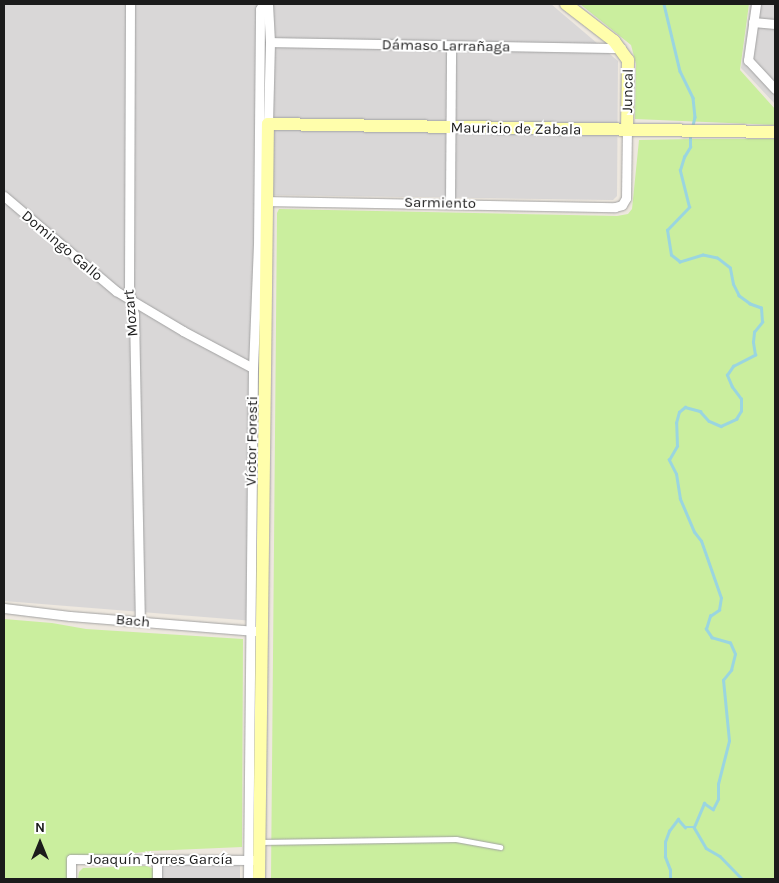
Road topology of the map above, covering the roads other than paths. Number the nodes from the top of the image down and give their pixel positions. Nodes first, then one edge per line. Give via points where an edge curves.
1 (130, 4) edge
2 (263, 4) edge
3 (268, 4) edge
4 (566, 4) edge
5 (756, 4) edge
6 (753, 22) junction
7 (775, 24) edge
8 (270, 42) junction
9 (451, 46) junction
10 (620, 48) junction
11 (775, 89) edge
12 (263, 124) junction
13 (451, 127) junction
14 (628, 130) junction
15 (775, 132) edge
16 (4, 196) edge
17 (263, 201) junction
18 (450, 203) junction
19 (622, 205) joint
20 (130, 299) junction
21 (253, 368) junction
22 (4, 608) edge
23 (140, 622) junction
24 (256, 631) junction
25 (260, 842) junction
26 (500, 847) dead end
27 (157, 860) junction
28 (253, 860) junction
29 (71, 879) edge
30 (157, 879) edge
31 (248, 879) edge
32 (259, 879) edge

1 - 20 street, Mozart
2 - 12 street, Víctor Foresti via 260,9
3 - 8 street, Víctor Foresti
4 - 10 street, Juncal
5 - 6 street
6 - 7 street
6 - 11 street via 748,60
8 - 9 street, Dámaso Larrañaga
8 - 12 street, Víctor Foresti
9 - 10 street, Dámaso Larrañaga
9 - 13 street
10 - 14 street, Juncal via 628,60
12 - 13 street, Mauricio de Zabala
12 - 17 street, Víctor Foresti
13 - 14 street, Mauricio de Zabala
13 - 18 street
14 - 15 street, Mauricio de Zabala
14 - 19 street, Juncal via 626,198
16 - 20 street, Domingo Gallo via 110,286
17 - 18 street, Sarmiento
17 - 21 street, Víctor Foresti
17 - 24 street, Víctor Foresti
18 - 19 street, Sarmiento via 604,208
20 - 21 street, Domingo Gallo
20 - 23 street, Mozart via 134,314
21 - 24 street, Víctor Foresti
22 - 23 street, Bach
23 - 24 street, Bach
24 - 25 street, Víctor Foresti
24 - 28 street, Víctor Foresti
25 - 26 lane via 456,839
25 - 28 street, Víctor Foresti
27 - 28 street, Joaquín Torres García
27 - 29 street, Joaquín Torres García via 71,859
27 - 30 street
28 - 31 street, Víctor Foresti
28 - 32 street, Víctor Foresti

